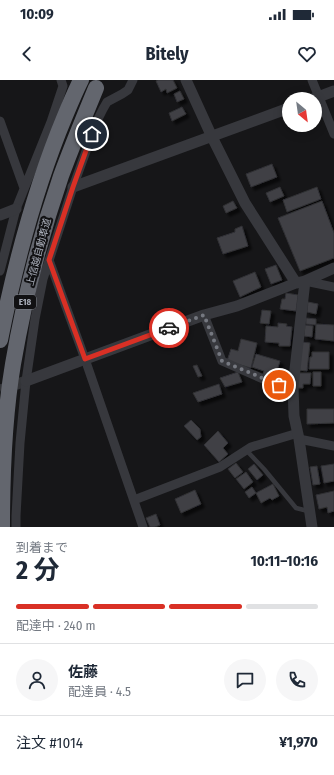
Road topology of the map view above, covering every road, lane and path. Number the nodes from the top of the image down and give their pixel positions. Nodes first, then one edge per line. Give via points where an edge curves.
1 (61, 80) edge
2 (133, 80) edge
3 (186, 80) edge
4 (312, 80) edge
5 (80, 82) edge
6 (98, 84) edge
7 (334, 91) edge
8 (315, 92) edge
9 (322, 96) edge
10 (322, 110) edge
11 (282, 111) edge
12 (0, 121) edge
13 (334, 134) edge
14 (212, 137) junction
15 (73, 187) junction
16 (24, 188) junction
17 (16, 209) junction
18 (0, 215) edge
19 (49, 260) junction
20 (334, 268) edge
21 (0, 271) edge
22 (300, 282) junction
23 (334, 287) edge
24 (204, 315) junction
25 (0, 340) edge
26 (85, 359) junction
27 (26, 380) junction
28 (293, 392) junction
29 (298, 436) junction
30 (334, 446) edge
31 (246, 450) junction
32 (134, 500) junction
33 (310, 511) junction
34 (2, 527) edge
35 (16, 527) edge
36 (143, 527) edge
37 (312, 527) edge

1 - 16 street via 63,86 51,122
2 - 15 street via 128,90 107,102 102,109
3 - 14 street
4 - 8 street
5 - 25 highway, 上信越自動車道 / E18 via 31,212
6 - 34 highway, 上信越自動車道 / E18, bridge via 62,175 22,314 8,404
7 - 9 street
10 - 13 street
11 - 14 street
12 - 16 street
14 - 15 street
14 - 22 street via 245,203
15 - 19 street
16 - 17 street
17 - 18 street
17 - 21 street
19 - 26 street
19 - 27 street via 39,299
20 - 22 street
22 - 23 street
22 - 24 street
22 - 28 street
24 - 26 street
24 - 28 street via 222,361
26 - 27 street
26 - 32 street
27 - 35 street
28 - 29 street
29 - 30 street
29 - 31 street
29 - 33 street
31 - 32 street via 220,467
31 - 33 lane via 296,508
32 - 36 street
33 - 37 street

